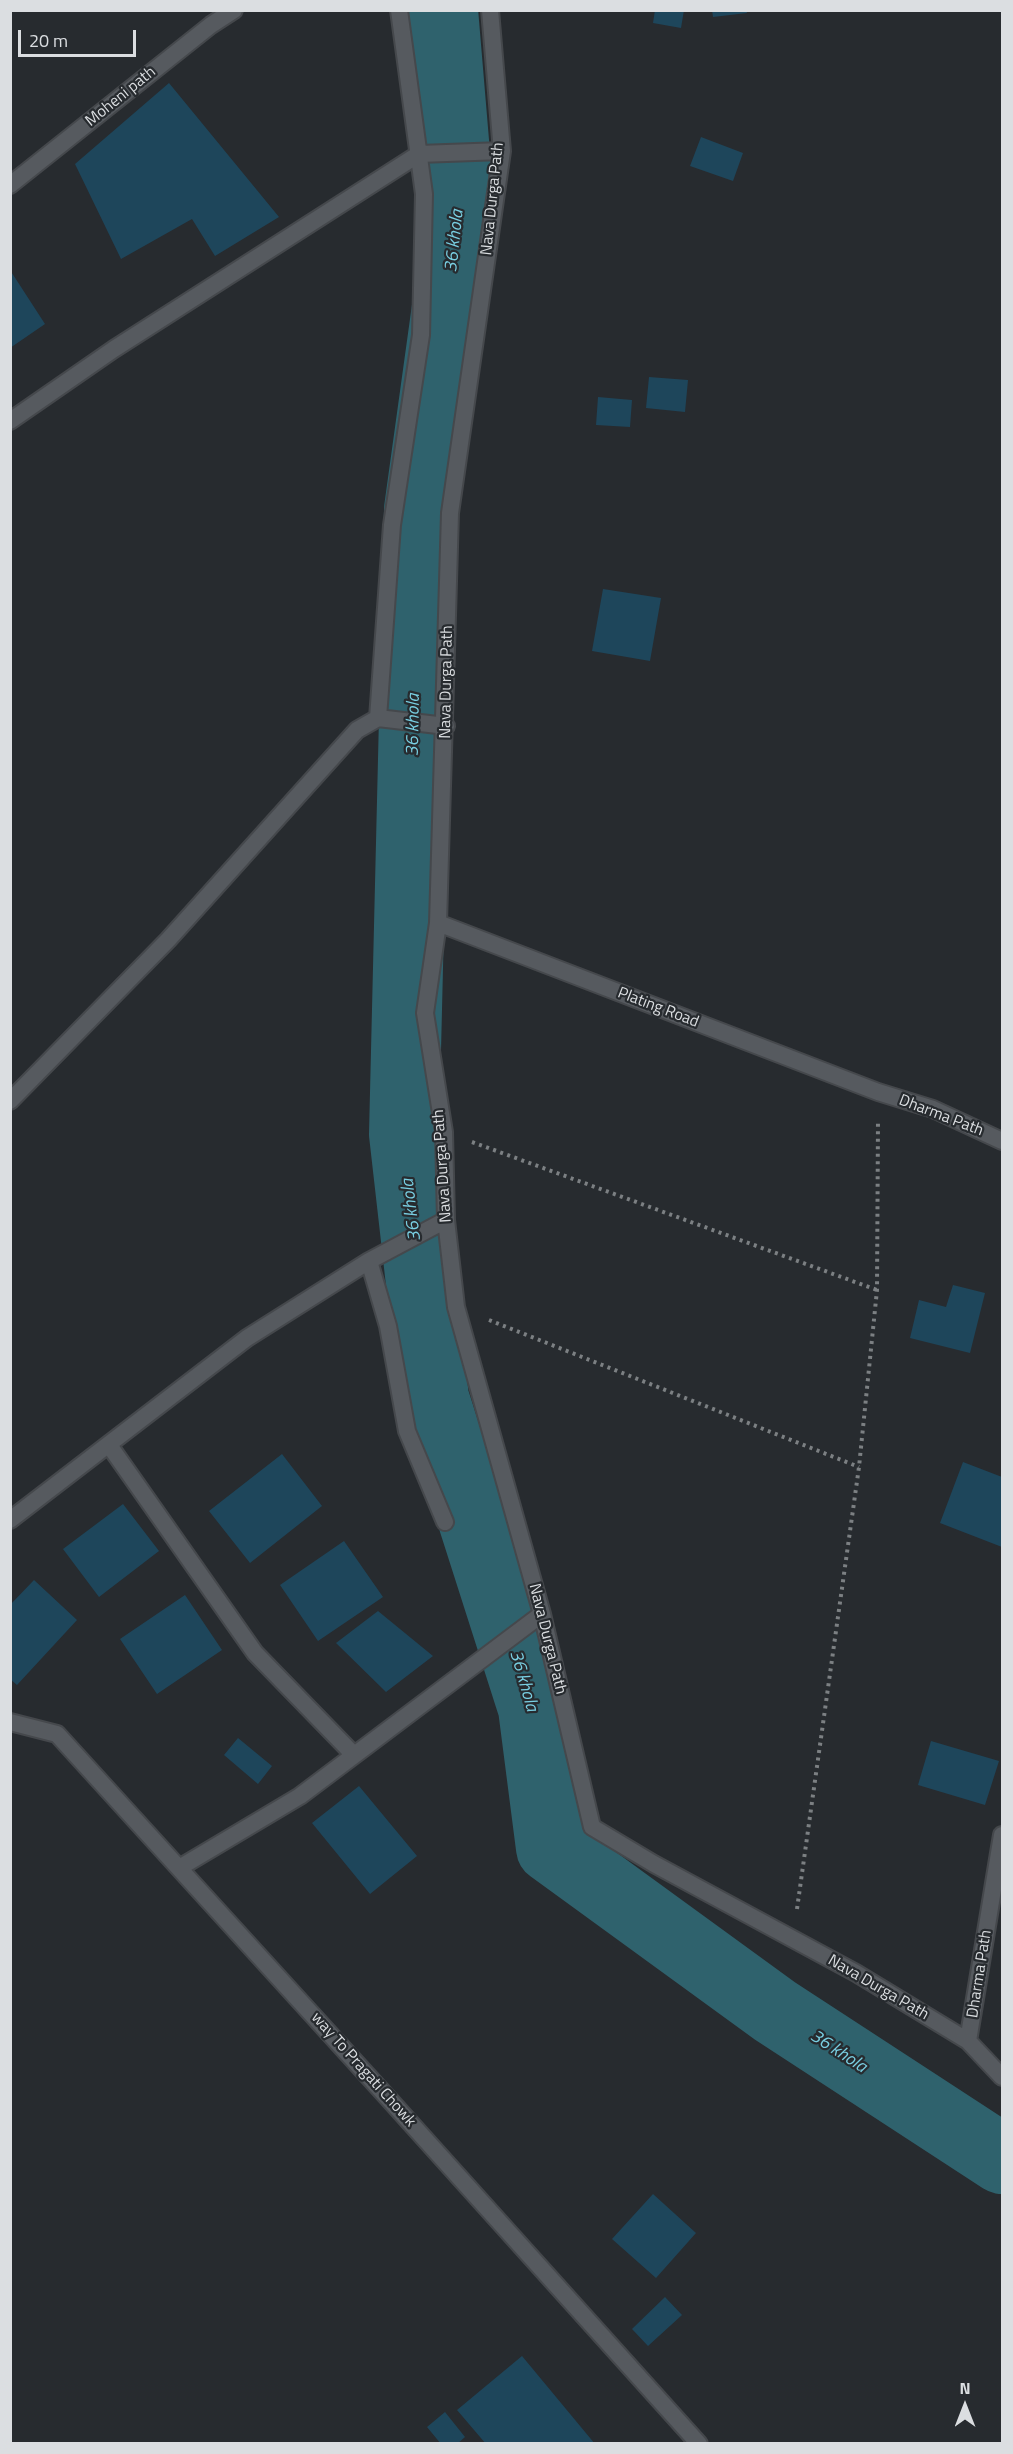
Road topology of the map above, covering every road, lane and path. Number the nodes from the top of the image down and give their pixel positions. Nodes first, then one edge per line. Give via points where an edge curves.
1 (234, 10) edge
2 (399, 10) edge
3 (490, 10) edge
4 (502, 151) junction
5 (419, 154) junction
6 (10, 185) edge
7 (10, 421) edge
8 (378, 718) junction
9 (446, 726) junction
10 (438, 923) junction
11 (878, 1092) junction
12 (10, 1101) edge
13 (444, 1132) junction
14 (1002, 1142) edge
15 (446, 1220) junction
16 (369, 1261) junction
17 (877, 1290) junction
18 (456, 1307) junction
19 (109, 1444) junction
20 (859, 1467) junction
21 (10, 1520) edge
22 (445, 1522) dead end
23 (542, 1614) junction
24 (10, 1722) edge
25 (354, 1755) junction
26 (1002, 1835) edge
27 (179, 1868) junction
28 (793, 1939) junction
29 (969, 2041) junction
30 (1002, 2077) edge
31 (699, 2444) edge

1 - 6 street, Moheni path
2 - 5 street
3 - 4 street, Nava Durga Path
4 - 5 street
4 - 9 street, Nava Durga Path via 450,513
5 - 7 street via 114,349
5 - 8 street via 424,194 421,335 392,525
8 - 9 street
8 - 12 street via 357,730 168,940
9 - 10 street, Nava Durga Path
10 - 11 street, Plating Road
10 - 13 street, Nava Durga Path via 425,1013
11 - 14 street, Dharma Path via 933,1109
11 - 17 path
13 - 15 street, Nava Durga Path
13 - 17 path
15 - 16 street
15 - 18 street, Nava Durga Path
16 - 19 street via 247,1338
16 - 22 street via 388,1326 407,1431
17 - 20 path
18 - 20 path
18 - 23 street, Nava Durga Path
19 - 21 street
19 - 25 street via 255,1653
20 - 28 path
23 - 25 street
23 - 28 street, Nava Durga Path via 592,1827
24 - 27 street, way To Pragati Chowk via 57,1734
25 - 27 street via 300,1796
26 - 29 street, Dharma Path
27 - 31 street, way To Pragati Chowk
28 - 29 street, Nava Durga Path
29 - 30 street, Nava Durga Path

